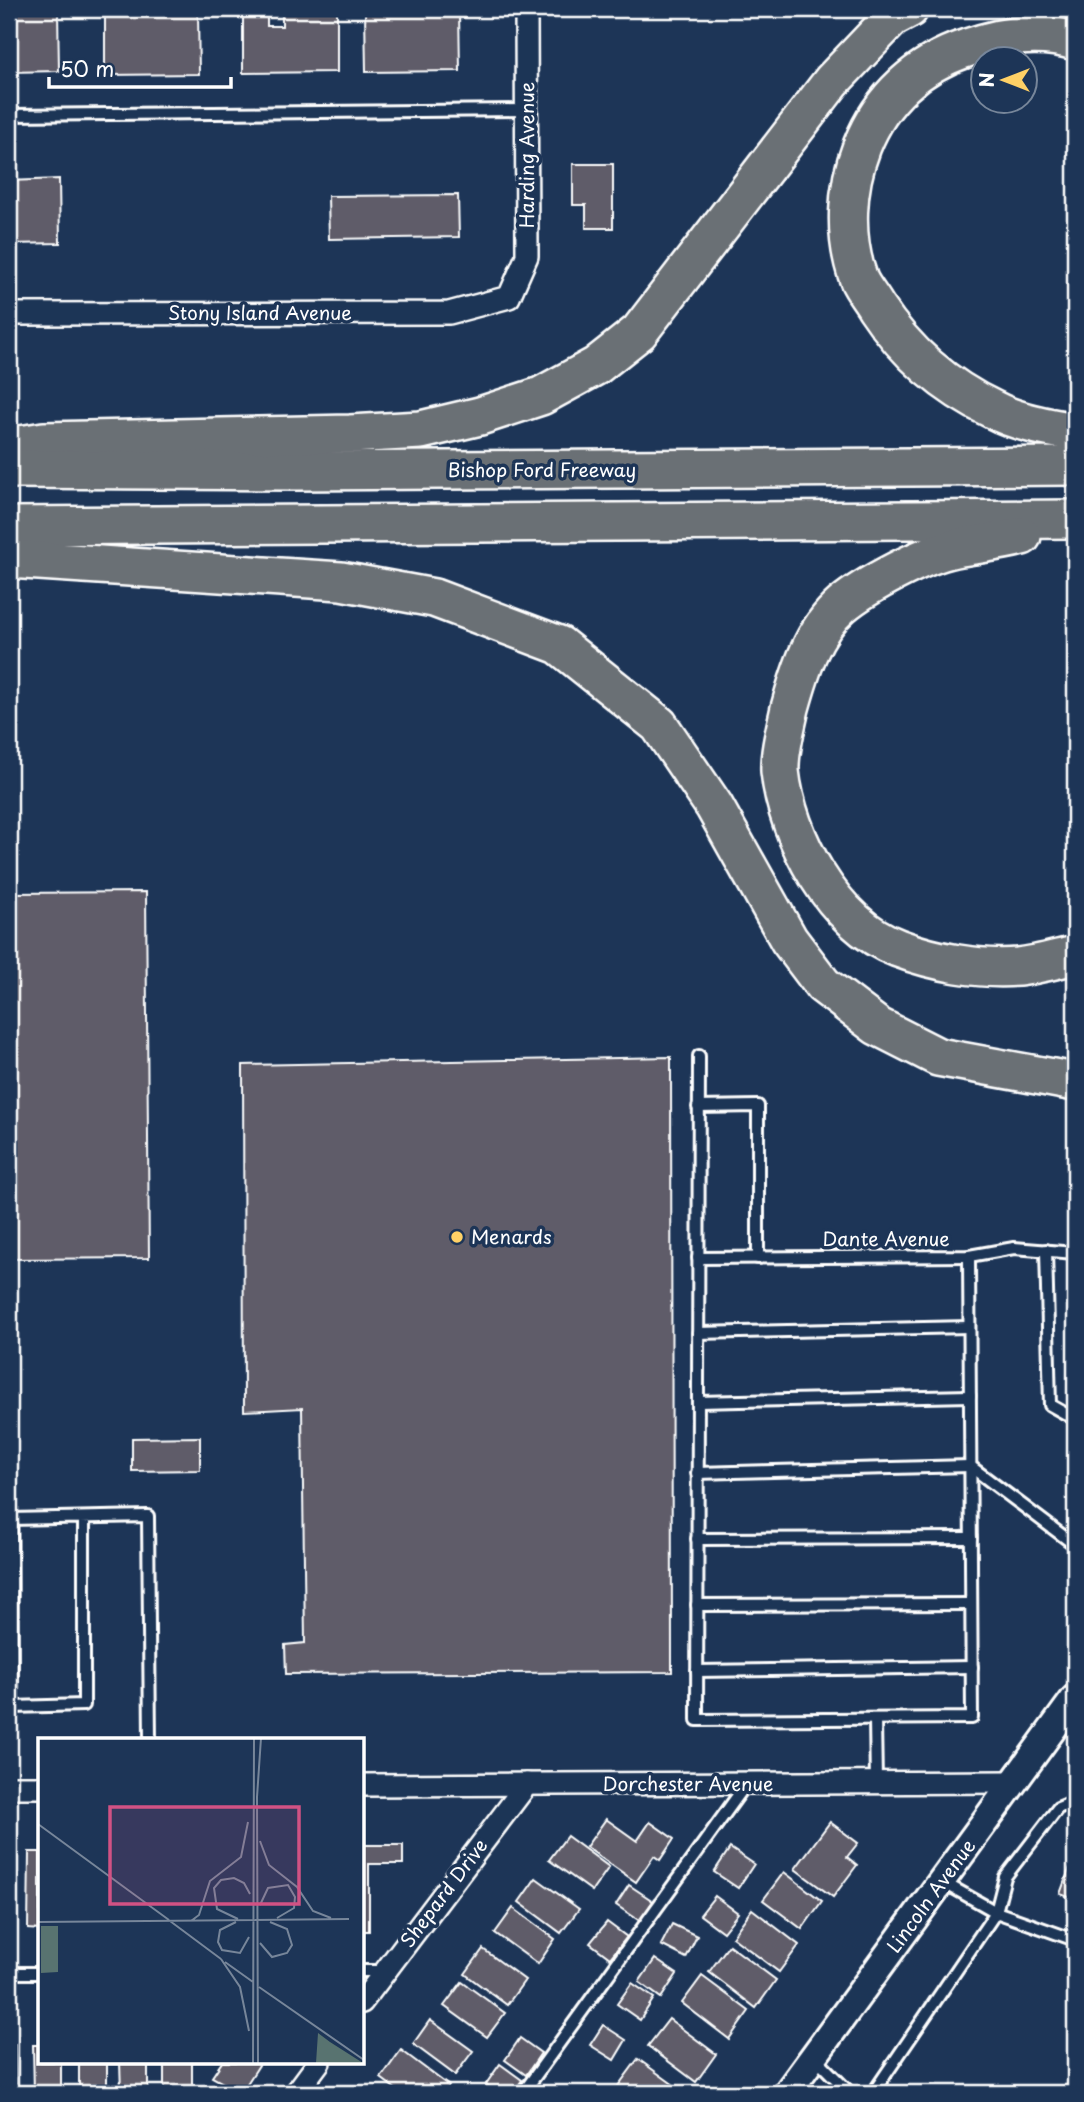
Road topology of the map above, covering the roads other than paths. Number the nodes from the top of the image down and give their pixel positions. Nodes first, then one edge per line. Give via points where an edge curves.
1 (526, 9) edge
2 (909, 9) edge
3 (1075, 41) edge
4 (526, 110) junction
5 (9, 115) edge
6 (509, 296) joint
7 (9, 314) edge
8 (1075, 432) edge
9 (9, 447) edge
10 (1075, 466) edge
11 (9, 469) edge
12 (1075, 521) edge
13 (9, 526) edge
14 (9, 559) edge
15 (1075, 955) edge
16 (699, 1056) dead end
17 (1075, 1082) edge
18 (698, 1107) junction
19 (1046, 1251) junction
20 (1075, 1253) edge
21 (969, 1256) junction
22 (698, 1258) junction
23 (758, 1258) junction
24 (969, 1327) junction
25 (698, 1333) junction
26 (970, 1396) junction
27 (698, 1402) junction
28 (1075, 1419) edge
29 (970, 1466) junction
30 (697, 1473) junction
31 (84, 1518) junction
32 (971, 1538) junction
33 (697, 1539) junction
34 (1073, 1540) edge
35 (971, 1604) junction
36 (697, 1605) junction
37 (972, 1667) junction
38 (697, 1671) junction
39 (1075, 1698) edge
40 (875, 1719) junction
41 (150, 1738) edge
42 (1013, 1782) junction
43 (747, 1783) junction
44 (876, 1783) junction
45 (527, 1784) junction
46 (364, 1785) edge
47 (9, 1787) edge
48 (38, 1787) edge
49 (1075, 1801) edge
50 (941, 1881) junction
51 (996, 1912) junction
52 (1075, 1940) edge
53 (364, 1971) edge
54 (384, 1971) junction
55 (9, 1973) edge
56 (38, 1973) edge
57 (364, 1999) edge
58 (813, 2057) junction
59 (318, 2064) edge
60 (296, 2093) edge
61 (523, 2093) edge
62 (787, 2093) edge
63 (850, 2093) edge
64 (873, 2093) edge

1 - 4 street, Harding Avenue
2 - 9 highway via 892,18 832,81 639,332 596,366 541,396 421,430 44,440
3 - 8 highway via 1000,37 954,52 902,83 872,122 853,171 848,226 859,281 897,339 936,375 995,411
4 - 5 lane
4 - 6 street, Harding Avenue via 527,256
6 - 7 street, Stony Island Avenue via 449,313
10 - 11 highway, Bishop Ford Freeway
12 - 13 highway
12 - 15 highway via 917,561 842,606 820,631 800,670 780,769 791,824 812,868 851,919 897,948 958,964 1018,967
14 - 17 highway via 341,581 433,598 559,645 659,725 714,806 789,940 824,985 877,1026 938,1057
16 - 18 lane
18 - 22 lane
18 - 23 lane via 758,1106
19 - 20 lane
19 - 21 lane via 1014,1248
19 - 28 lane via 1050,1405
21 - 23 lane, Dante Avenue
21 - 24 lane, Dante Avenue
22 - 23 lane, Dante Avenue
22 - 25 lane
24 - 25 lane
24 - 26 lane, Dante Avenue
25 - 27 lane
26 - 27 lane
26 - 29 lane, Dante Avenue
27 - 30 lane
29 - 30 lane
29 - 32 lane, Dante Avenue
29 - 34 lane
30 - 33 lane
31 - 31 lane via 11,1519 12,1707 84,1705
31 - 41 lane via 148,1516
32 - 33 lane
32 - 35 lane, Dante Avenue
33 - 36 lane
35 - 36 lane
35 - 37 lane, Dante Avenue
36 - 38 lane
37 - 38 lane
37 - 40 lane, Dante Avenue via 972,1718
38 - 40 lane via 697,1720
39 - 42 street, Lincoln Avenue
40 - 44 lane
42 - 44 street, Dorchester Avenue
42 - 50 street, Lincoln Avenue
43 - 44 street, Dorchester Avenue
43 - 45 street, Dorchester Avenue
43 - 61 lane
45 - 46 street, Dorchester Avenue
45 - 54 street, Shepard Drive
47 - 48 street
49 - 51 lane via 1058,1808 1005,1877
50 - 51 lane
50 - 58 street, Lincoln Avenue
51 - 52 lane
51 - 64 lane
53 - 54 lane
54 - 57 street, Shepard Drive
55 - 56 lane
58 - 62 street, Lincoln Avenue
58 - 63 lane
59 - 60 street

